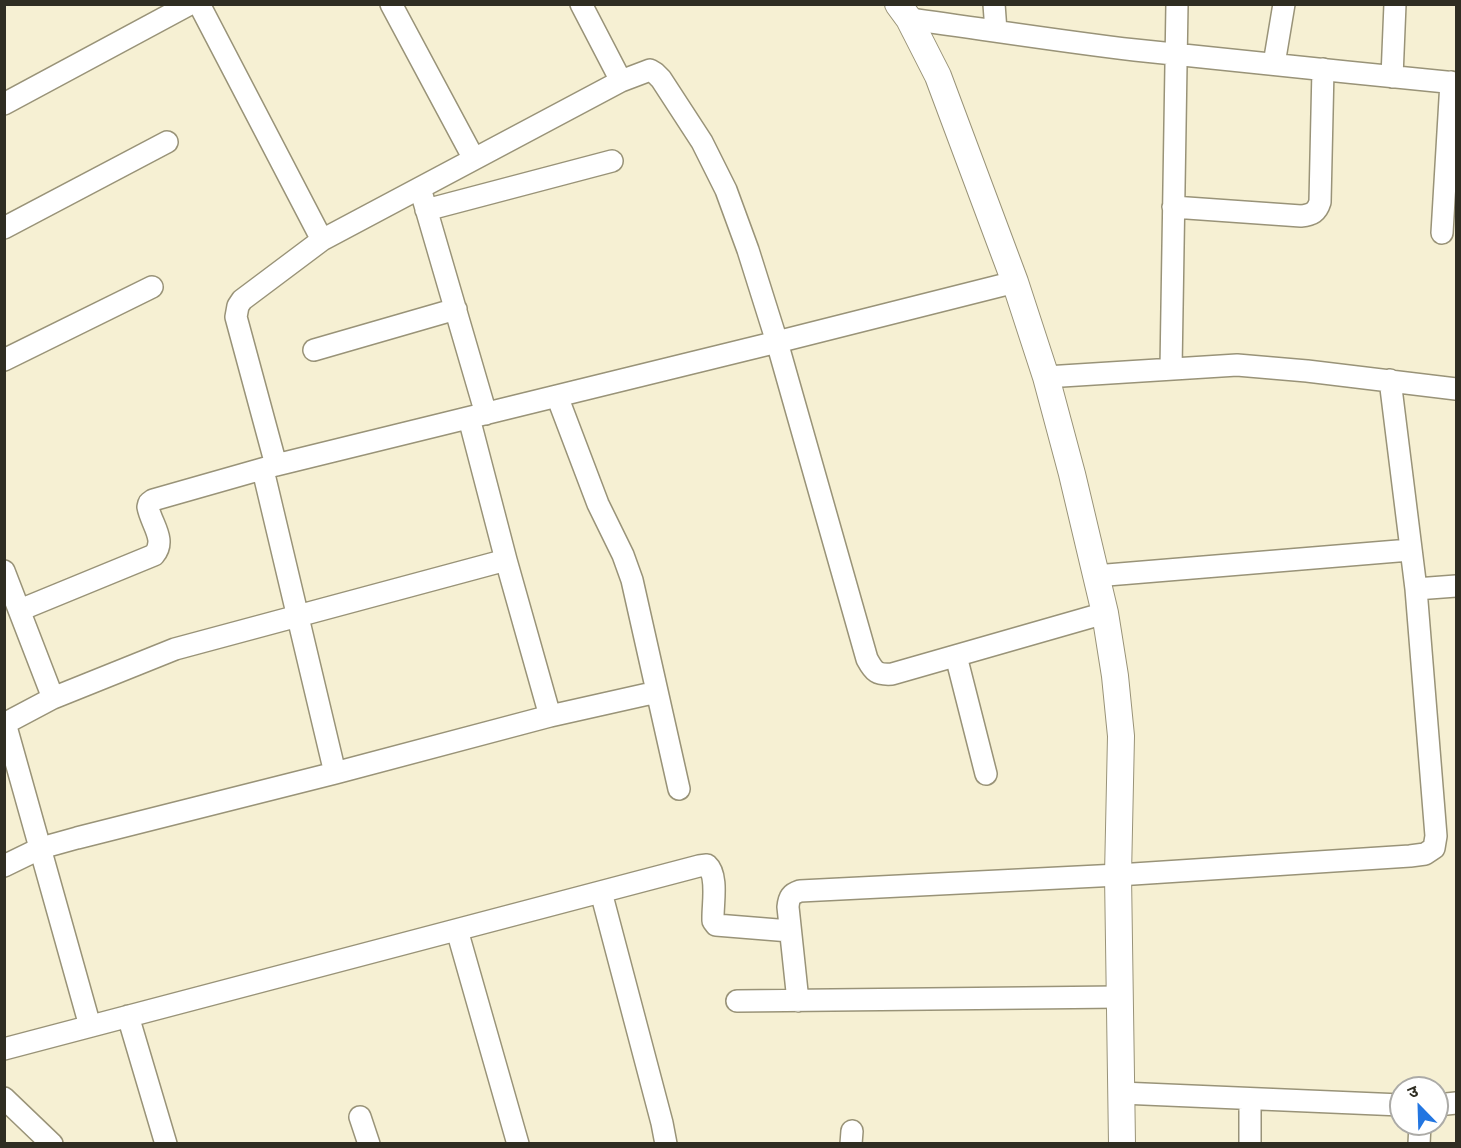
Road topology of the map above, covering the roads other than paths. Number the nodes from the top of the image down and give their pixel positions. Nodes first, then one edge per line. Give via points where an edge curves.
1 (190, 4) edge
2 (199, 4) edge
3 (391, 4) edge
4 (581, 4) edge
5 (994, 4) edge
6 (1177, 4) edge
7 (1284, 4) edge
8 (1395, 4) edge
9 (904, 12) edge
10 (996, 31) junction
11 (1175, 54) junction
12 (1274, 64) junction
13 (1323, 69) junction
14 (1392, 77) junction
15 (621, 81) junction
16 (1454, 82) edge
17 (4, 104) edge
18 (167, 142) dead end
19 (474, 159) junction
20 (612, 161) dead end
21 (420, 188) junction
22 (1173, 207) junction
23 (426, 210) junction
24 (4, 228) edge
25 (1442, 233) dead end
26 (322, 240) junction
27 (1015, 282) junction
28 (152, 287) dead end
29 (456, 309) junction
30 (777, 342) junction
31 (314, 350) dead end
32 (4, 360) edge
33 (1171, 369) junction
34 (1046, 377) junction
35 (1390, 380) junction
36 (1456, 389) edge
37 (557, 396) junction
38 (477, 416) junction
39 (269, 467) junction
40 (1410, 550) junction
41 (506, 560) junction
42 (4, 571) edge
43 (1095, 576) junction
44 (1456, 586) edge
45 (1416, 590) junction
46 (20, 610) junction
47 (1105, 613) junction
48 (298, 616) junction
49 (957, 656) junction
50 (657, 692) junction
51 (53, 698) junction
52 (550, 716) junction
53 (5, 724) edge
54 (335, 773) junction
55 (986, 774) dead end
56 (679, 789) dead end
57 (41, 848) junction
58 (4, 866) edge
59 (1118, 875) junction
60 (601, 892) junction
61 (457, 930) junction
62 (790, 931) junction
63 (1120, 997) junction
64 (737, 1001) dead end
65 (798, 1001) junction
66 (128, 1016) junction
67 (90, 1026) junction
68 (4, 1049) edge
69 (1121, 1093) junction
70 (4, 1098) edge
71 (1250, 1099) junction
72 (1389, 1105) edge
73 (12, 1115) edge
74 (360, 1117) dead end
75 (51, 1143) edge
76 (166, 1143) edge
77 (369, 1143) edge
78 (518, 1143) edge
79 (666, 1143) edge
80 (1122, 1143) edge
81 (1250, 1143) edge

1 - 17 street
2 - 26 street
3 - 19 street
4 - 15 street
5 - 10 street
6 - 11 street
7 - 12 street
8 - 14 street
9 - 10 street
9 - 27 street via 938,76
10 - 11 street
11 - 12 street
11 - 22 street
12 - 13 street
13 - 14 street
13 - 22 street via 1317,209 1301,216
14 - 16 street
15 - 19 street
15 - 30 street via 650,70 655,72 702,142 726,190
16 - 25 street
18 - 24 street
19 - 21 street
20 - 23 street
21 - 23 street
21 - 26 street
22 - 33 street
23 - 29 street
26 - 39 street via 238,306 236,317
27 - 30 street
27 - 34 street
28 - 32 street
29 - 31 street
29 - 38 street
30 - 37 street
30 - 49 street via 872,669 881,675 892,674
33 - 34 street
33 - 35 street via 1247,365
34 - 43 street
35 - 36 street
35 - 40 street
37 - 38 street
37 - 50 street via 632,580
38 - 39 street
38 - 41 street
39 - 46 street via 153,500 148,507 160,545 154,555
39 - 48 street
40 - 43 street
40 - 45 street
41 - 48 street
41 - 52 street
42 - 46 street
43 - 47 street
44 - 45 street
45 - 59 street via 1434,848 1410,856
46 - 51 street
47 - 49 street
47 - 59 street via 1121,736
48 - 51 street via 175,649
48 - 54 street
49 - 55 street
50 - 52 street
50 - 56 street
51 - 53 street
52 - 54 street
53 - 57 street
54 - 57 street
57 - 58 street
57 - 67 street
59 - 62 street via 800,891 789,898
59 - 63 street
60 - 61 street
60 - 62 street via 706,865 714,878 716,925
60 - 79 street
61 - 66 street
61 - 78 street
62 - 65 street
63 - 65 street
63 - 69 street
64 - 65 street
66 - 67 street
66 - 76 street
67 - 68 street
69 - 71 street
69 - 80 street
70 - 73 street
71 - 72 street
71 - 81 street
73 - 75 street
74 - 77 street

